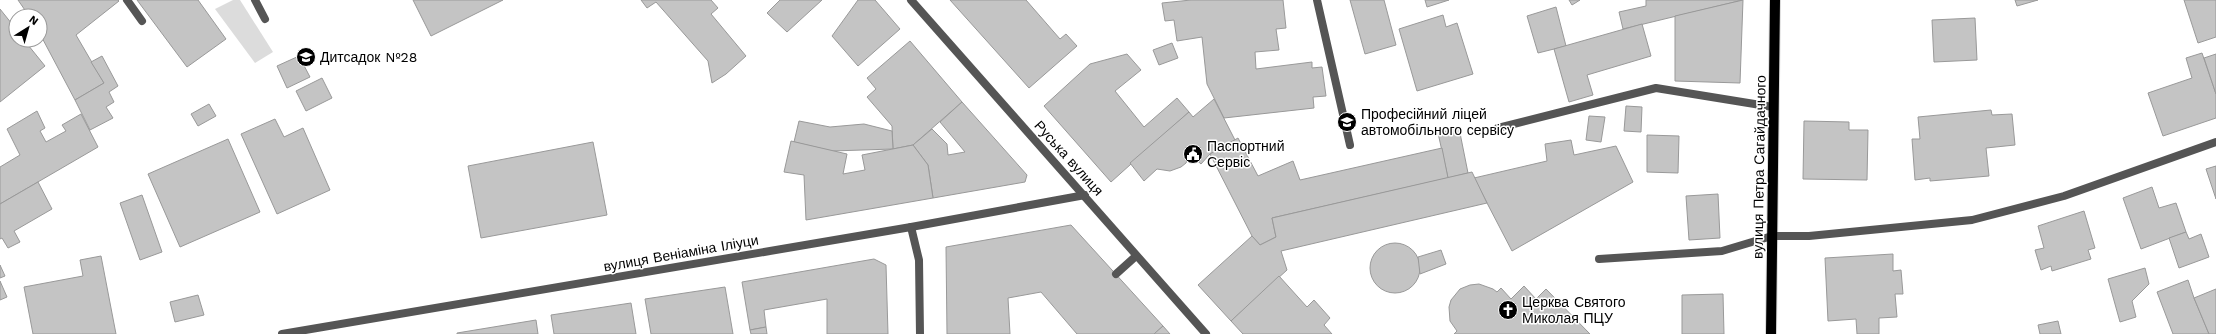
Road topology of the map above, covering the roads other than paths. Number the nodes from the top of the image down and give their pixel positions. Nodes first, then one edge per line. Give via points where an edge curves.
1 (127, 0) edge
2 (255, 0) edge
3 (911, 0) edge
4 (1317, 0) edge
5 (1775, 0) edge
6 (265, 19) dead end
7 (142, 21) dead end
8 (1773, 107) junction
9 (1498, 128) dead end
10 (2216, 142) edge
11 (1350, 145) dead end
12 (1085, 195) junction
13 (911, 227) junction
14 (1772, 236) junction
15 (1136, 256) junction
16 (1599, 260) dead end
17 (1116, 274) dead end
18 (282, 334) edge
19 (920, 334) edge
20 (1206, 334) edge
21 (1771, 334) edge

1 - 7 street
2 - 6 street
3 - 12 street, Руська вулиця
4 - 11 street
5 - 8 main road, вулиця Петра Сагайдачного
8 - 9 street via 1656,88
8 - 14 main road, вулиця Петра Сагайдачного
10 - 14 street via 2064,196 1972,220 1809,236
12 - 13 street, вулиця Веніаміна Іліуци
12 - 15 street, Руська вулиця
13 - 18 street, вулиця Веніаміна Іліуци
13 - 19 street via 919,260
14 - 16 street via 1722,251
14 - 21 main road, вулиця Петра Сагайдачного
15 - 17 street
15 - 20 street, Руська вулиця

